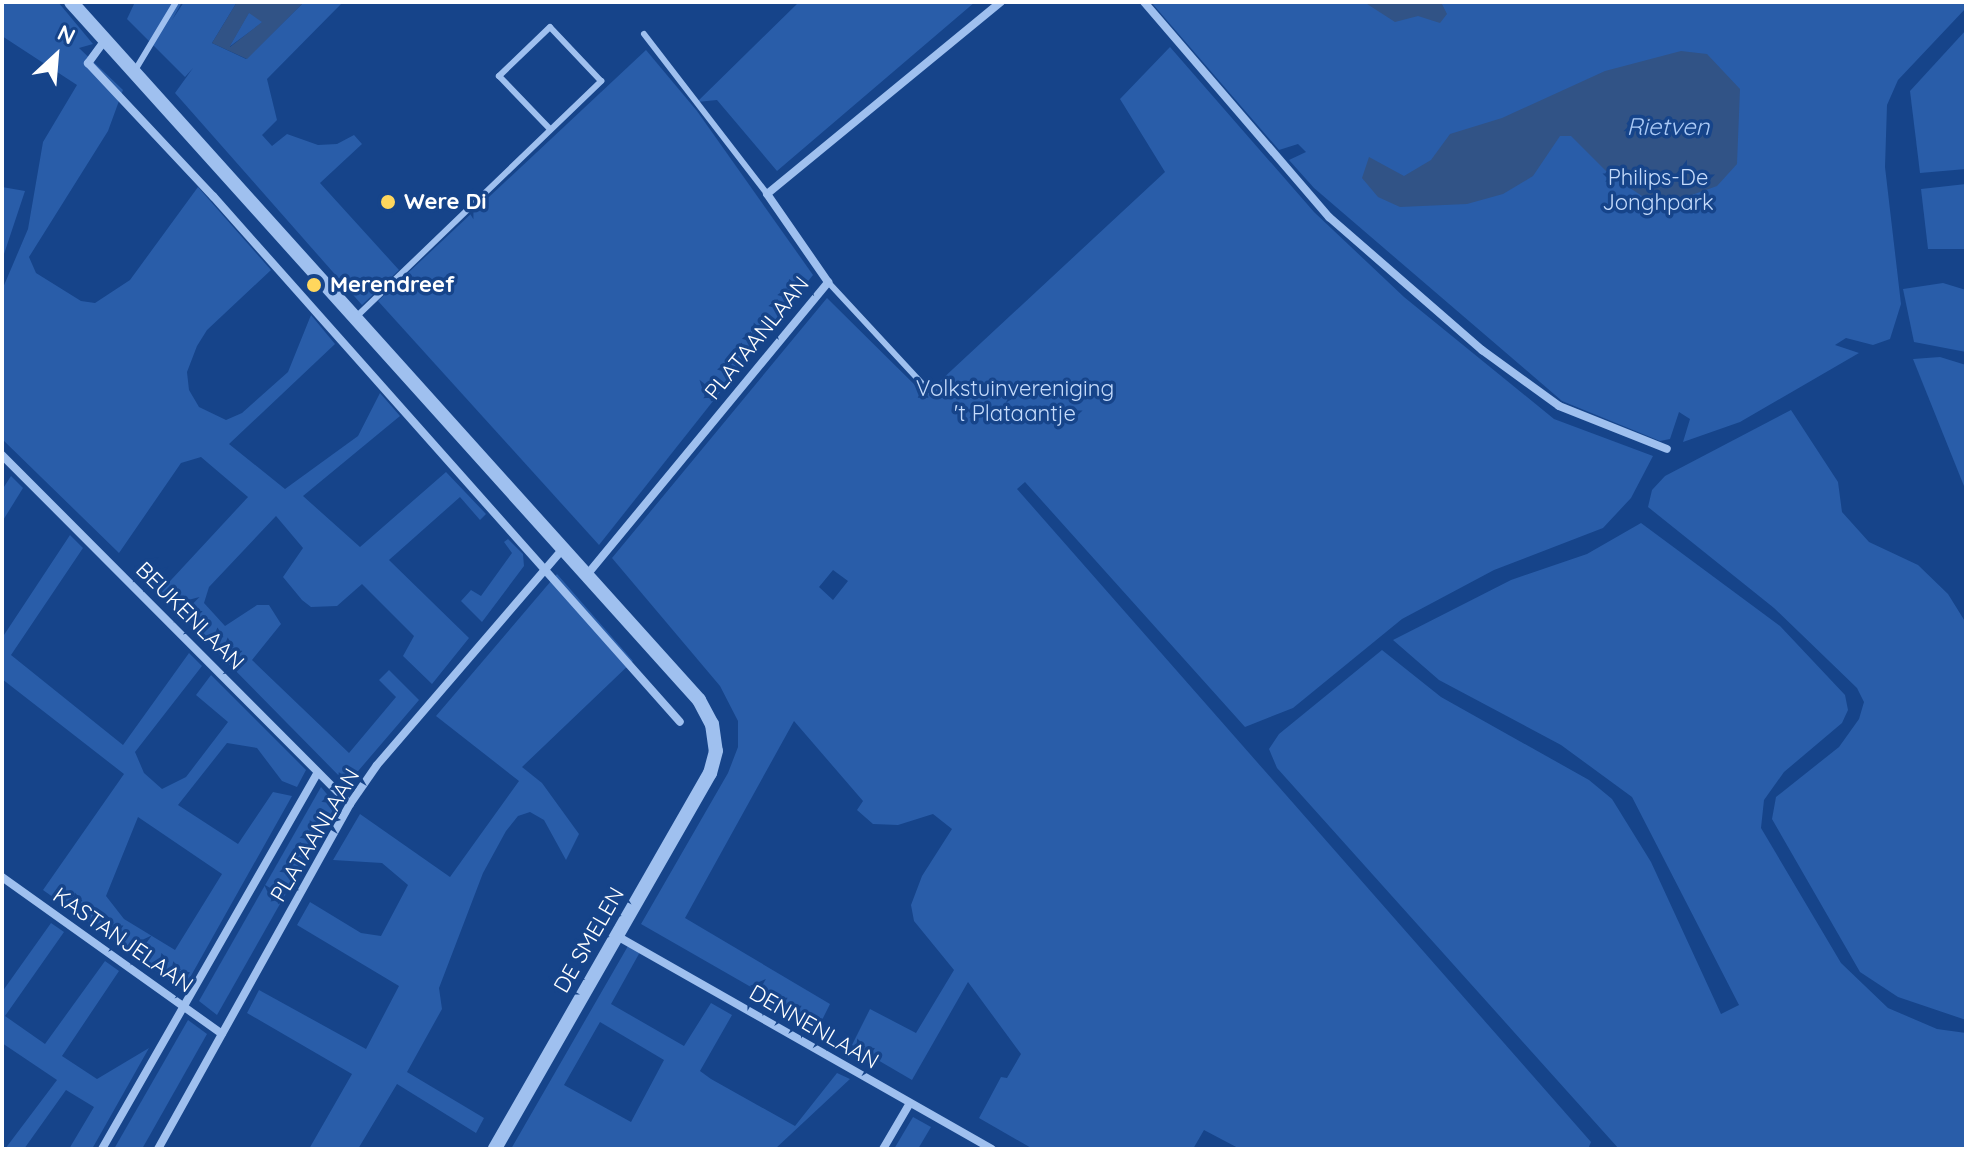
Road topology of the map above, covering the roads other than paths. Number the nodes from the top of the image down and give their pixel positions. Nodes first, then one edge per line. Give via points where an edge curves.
1 (71, 2) edge
2 (176, 2) edge
3 (1001, 2) edge
4 (1144, 2) edge
5 (644, 34) dead end
6 (106, 39) junction
7 (134, 72) junction
8 (550, 129) junction
9 (767, 194) junction
10 (828, 282) junction
11 (355, 318) junction
12 (929, 391) dead end
13 (1667, 449) dead end
14 (2, 455) edge
15 (563, 549) junction
16 (546, 568) junction
17 (586, 576) junction
18 (680, 722) dead end
19 (318, 772) junction
20 (350, 804) junction
21 (2, 877) edge
22 (617, 936) junction
23 (184, 1005) junction
24 (222, 1034) junction
25 (910, 1103) junction
26 (102, 1149) edge
27 (158, 1149) edge
28 (495, 1149) edge
29 (883, 1149) edge
30 (992, 1149) edge

1 - 6 street
2 - 7 lane
3 - 9 street
4 - 13 street via 1329,217 1470,340 1559,406
5 - 9 lane, PLATAANLAAN
6 - 7 street
6 - 16 street via 88,63
7 - 11 street
8 - 8 lane via 601,81 550,27 499,76
8 - 11 lane
9 - 10 street, PLATAANLAAN
10 - 12 lane
10 - 17 street, PLATAANLAAN
11 - 15 street
14 - 19 street, BEUKENLAAN
15 - 16 street, PLATAANLAAN
15 - 17 street
16 - 18 street
16 - 20 street, PLATAANLAAN
17 - 22 street, DE SMELEN via 699,700 712,724 716,751 710,773
19 - 20 street, BEUKENLAAN
19 - 23 street, PLATAANLAAN
20 - 24 street, PLATAANLAAN
21 - 23 street, KASTANJELAAN
22 - 25 street, DENNENLAAN
22 - 28 street, DE SMELEN
23 - 24 street, KASTANJELAAN
23 - 26 street, PLATAANLAAN
24 - 27 street, PLATAANLAAN
25 - 29 street
25 - 30 street, DENNENLAAN

